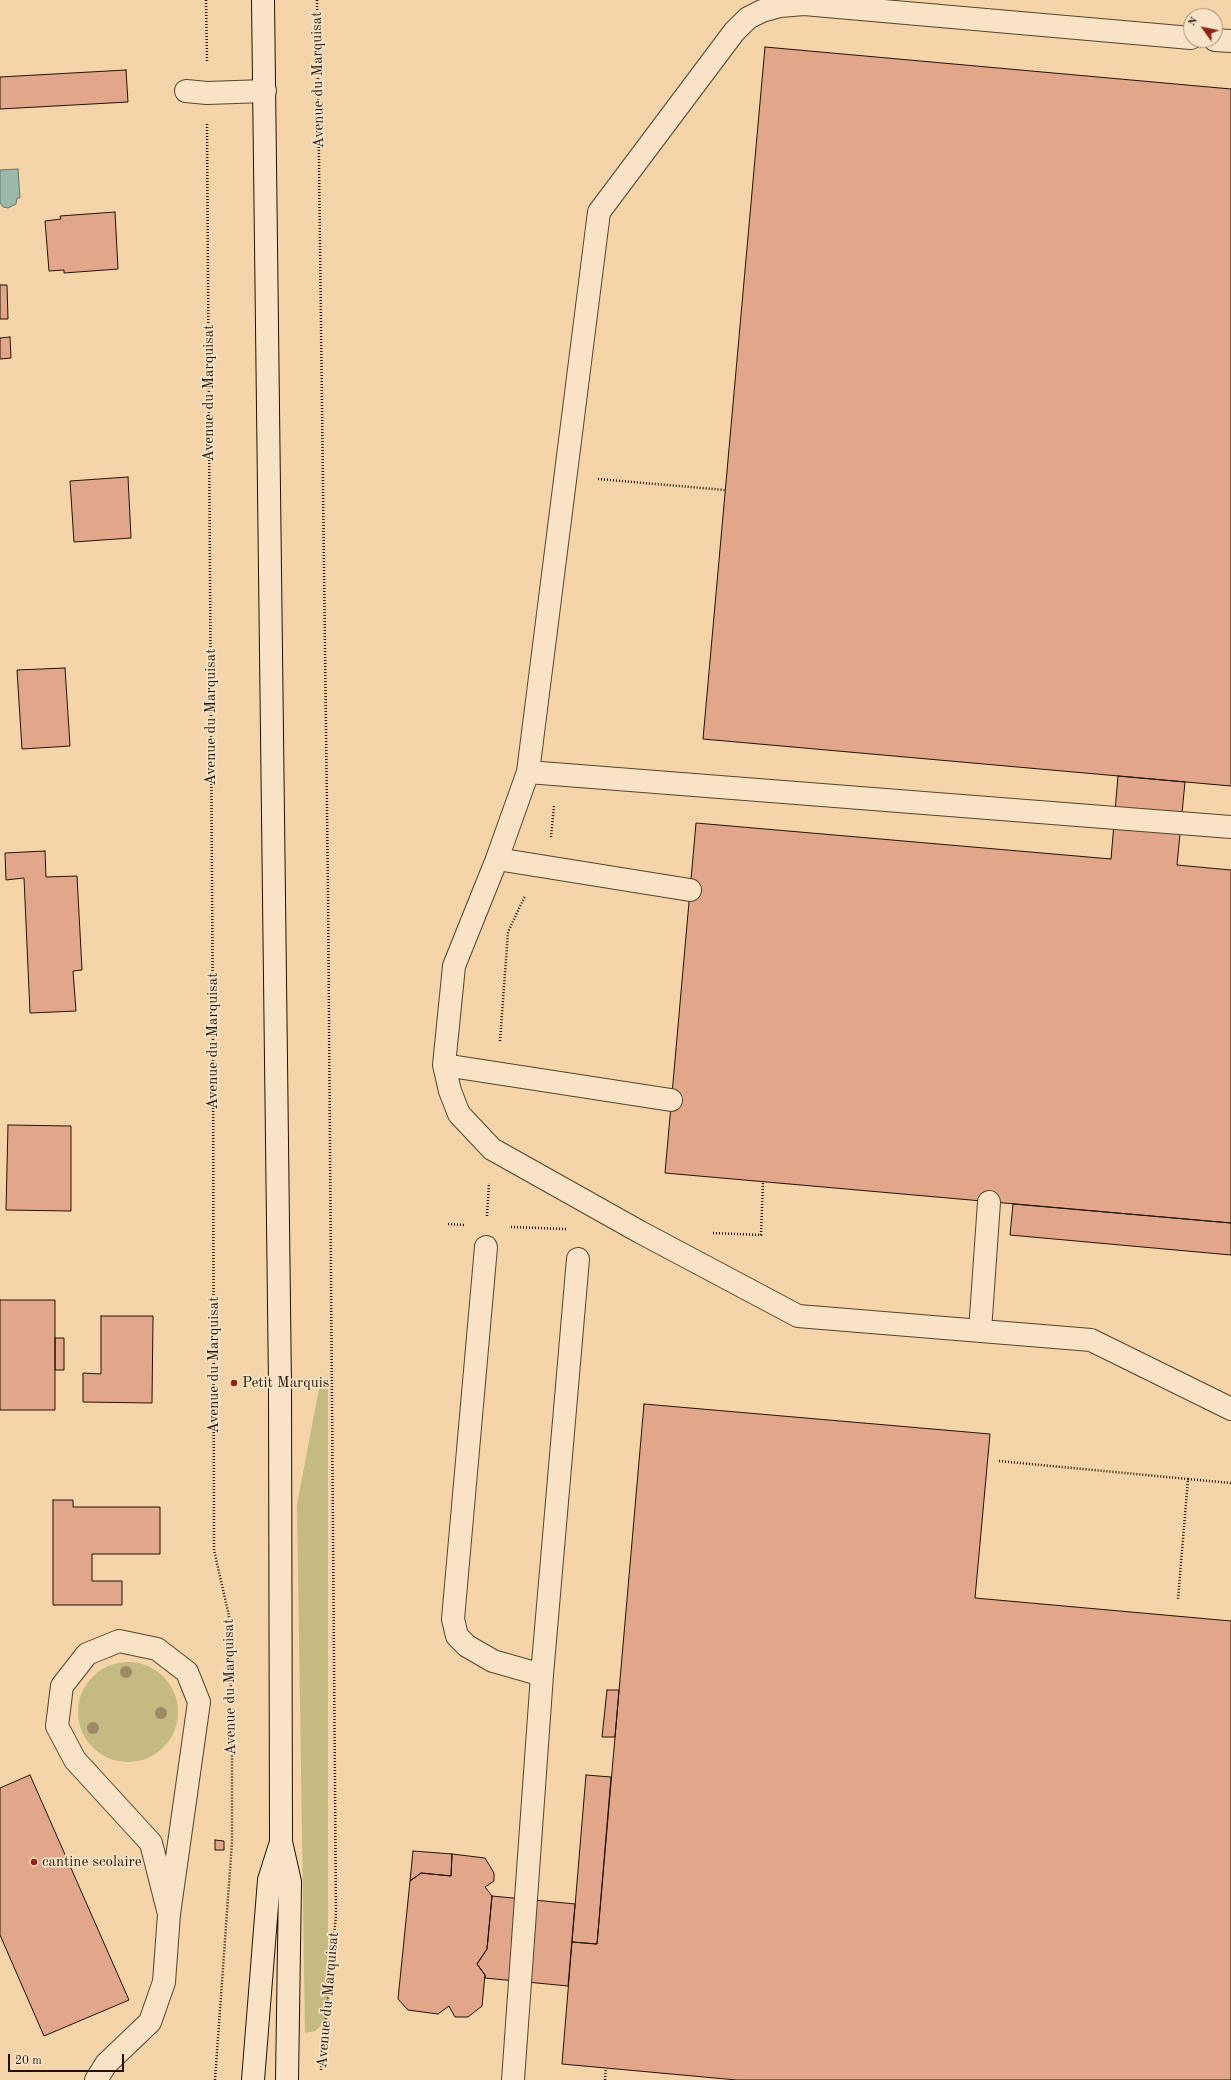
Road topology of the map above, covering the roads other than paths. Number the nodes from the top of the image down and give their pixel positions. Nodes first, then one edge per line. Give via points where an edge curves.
1 (263, 0) edge
2 (1183, 37) edge
3 (186, 91) dead end
4 (265, 91) junction
5 (528, 772) junction
6 (1231, 827) edge
7 (497, 859) junction
8 (690, 890) dead end
9 (444, 1065) junction
10 (671, 1100) dead end
11 (990, 1202) dead end
12 (486, 1247) dead end
13 (578, 1259) dead end
14 (980, 1331) junction
15 (1231, 1408) edge
16 (542, 1675) junction
17 (281, 1842) junction
18 (169, 1914) junction
19 (96, 2080) edge
20 (253, 2080) edge
21 (286, 2080) edge
22 (513, 2080) edge

1 - 4 main road
2 - 5 main road via 804,4 762,11 748,18 734,32 599,212
3 - 4 main road
4 - 17 main road via 280,1385
5 - 6 main road
5 - 7 main road
7 - 8 main road
7 - 9 main road via 454,966
9 - 10 main road
9 - 14 main road via 459,1114 492,1149 798,1316
11 - 14 main road
12 - 16 main road via 452,1619 457,1636 467,1646 493,1661
13 - 16 main road
14 - 15 main road via 1091,1340
16 - 22 main road
17 - 20 main road via 269,1880
17 - 21 main road via 290,1882
18 - 18 main road via 199,1702 187,1672 157,1649 119,1641 87,1654 62,1686 57,1726 76,1760 151,1843
18 - 19 main road via 164,1982 150,2022 106,2064

